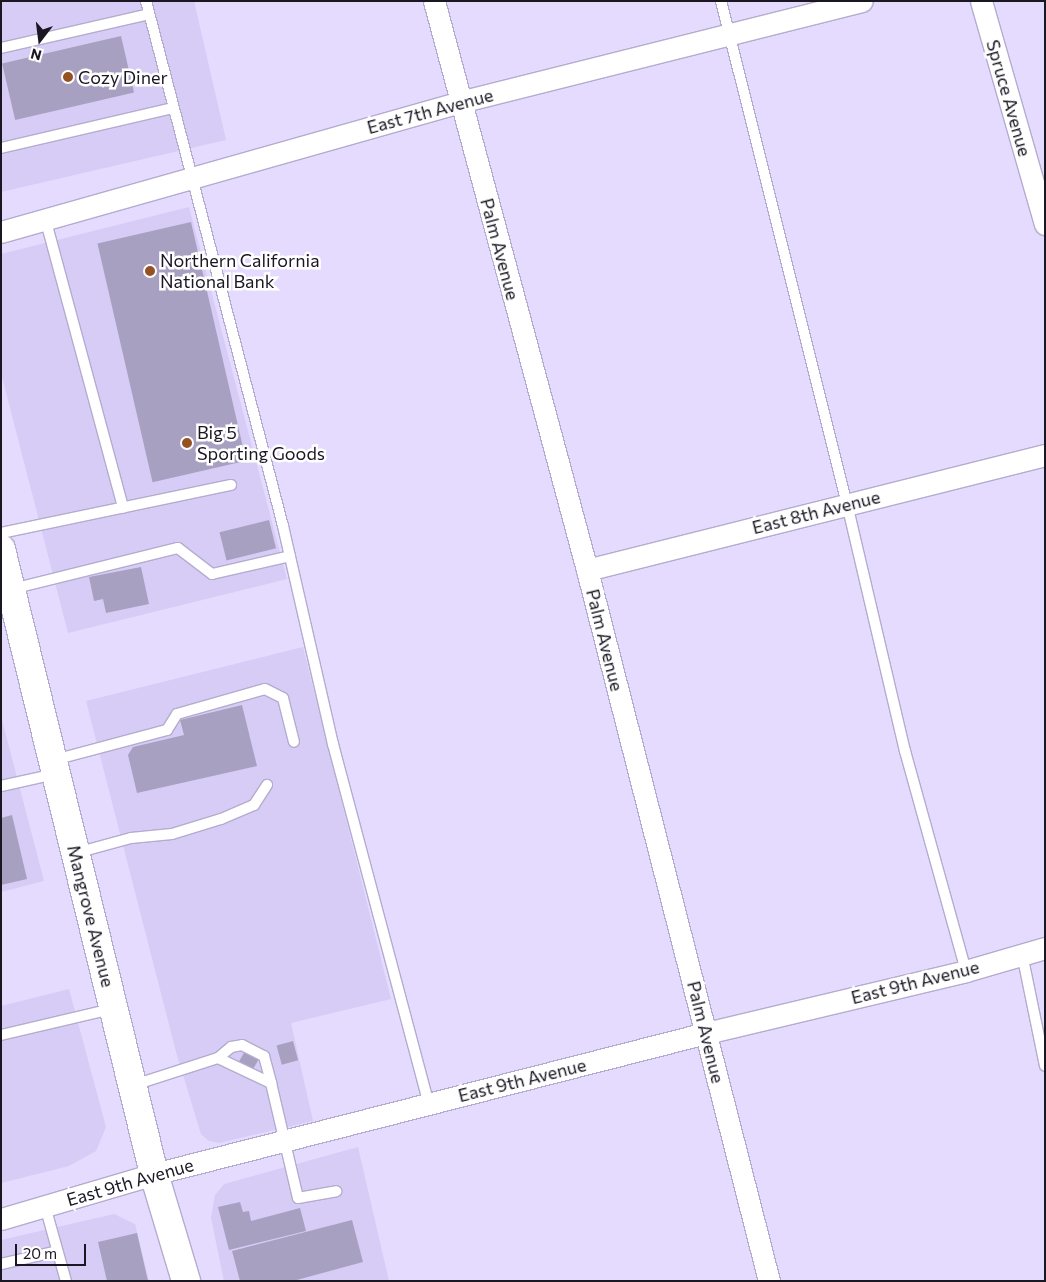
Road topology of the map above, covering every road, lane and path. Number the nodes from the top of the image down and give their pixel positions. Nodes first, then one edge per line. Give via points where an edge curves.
1 (146, 1) edge
2 (434, 1) edge
3 (721, 1) edge
4 (862, 1) edge
5 (981, 1) edge
6 (150, 14) junction
7 (729, 34) junction
8 (1, 48) edge
9 (460, 102) junction
10 (173, 108) junction
11 (1, 148) edge
12 (190, 179) junction
13 (45, 218) junction
14 (1045, 224) edge
15 (1, 232) edge
16 (1045, 455) edge
17 (230, 485) dead end
18 (847, 504) junction
19 (123, 508) junction
20 (1, 533) edge
21 (1, 549) edge
22 (290, 556) junction
23 (587, 570) junction
24 (6, 590) edge
25 (294, 742) dead end
26 (54, 767) junction
27 (267, 785) dead end
28 (1, 786) edge
29 (75, 853) junction
30 (1045, 948) edge
31 (1022, 954) junction
32 (966, 971) junction
33 (113, 1009) junction
34 (706, 1033) junction
35 (1, 1035) edge
36 (218, 1058) junction
37 (1045, 1066) edge
38 (271, 1083) junction
39 (132, 1086) junction
40 (429, 1104) junction
41 (285, 1141) junction
42 (154, 1174) junction
43 (336, 1190) dead end
44 (46, 1206) junction
45 (1, 1219) edge
46 (58, 1251) junction
47 (1, 1264) edge
48 (66, 1281) edge
49 (186, 1281) edge
50 (768, 1281) edge

1 - 6 lane
2 - 9 street, Palm Avenue
3 - 7 lane
4 - 7 street, East 7th Avenue
5 - 14 street, Spruce Avenue
6 - 8 lane
6 - 10 lane
7 - 9 street, East 7th Avenue
7 - 18 lane
9 - 12 street, East 7th Avenue
9 - 23 street, Palm Avenue
10 - 11 lane
10 - 12 lane
12 - 13 street, East 7th Avenue
12 - 22 lane
13 - 15 street, East 7th Avenue
13 - 19 lane
16 - 18 street, East 8th Avenue
17 - 19 lane
18 - 23 street, East 8th Avenue
18 - 32 lane via 905,751
19 - 20 lane
21 - 24 street, Mangrove Avenue
22 - 24 lane via 212,574 178,548
22 - 40 lane via 333,744
23 - 34 street, Palm Avenue
24 - 26 street, Mangrove Avenue
25 - 26 lane via 283,698 265,689 177,714 167,730
26 - 28 lane
26 - 29 street, Mangrove Avenue
27 - 29 lane via 254,805 221,819 172,834 131,838
29 - 33 street, Mangrove Avenue
30 - 31 street, East 9th Avenue
31 - 32 street, East 9th Avenue
31 - 37 lane
32 - 34 street, East 9th Avenue
33 - 35 lane
33 - 39 street, Mangrove Avenue
34 - 40 street, East 9th Avenue
34 - 50 street, Palm Avenue
36 - 38 lane
36 - 38 lane via 231,1046 242,1045 264,1056
36 - 39 lane
38 - 41 lane
39 - 42 street, Mangrove Avenue
40 - 41 street, East 9th Avenue
41 - 42 street, East 9th Avenue
41 - 43 lane via 298,1198
42 - 44 street, East 9th Avenue
42 - 49 street, Mangrove Avenue
44 - 45 street, East 9th Avenue
44 - 46 lane
46 - 47 lane
46 - 48 lane

